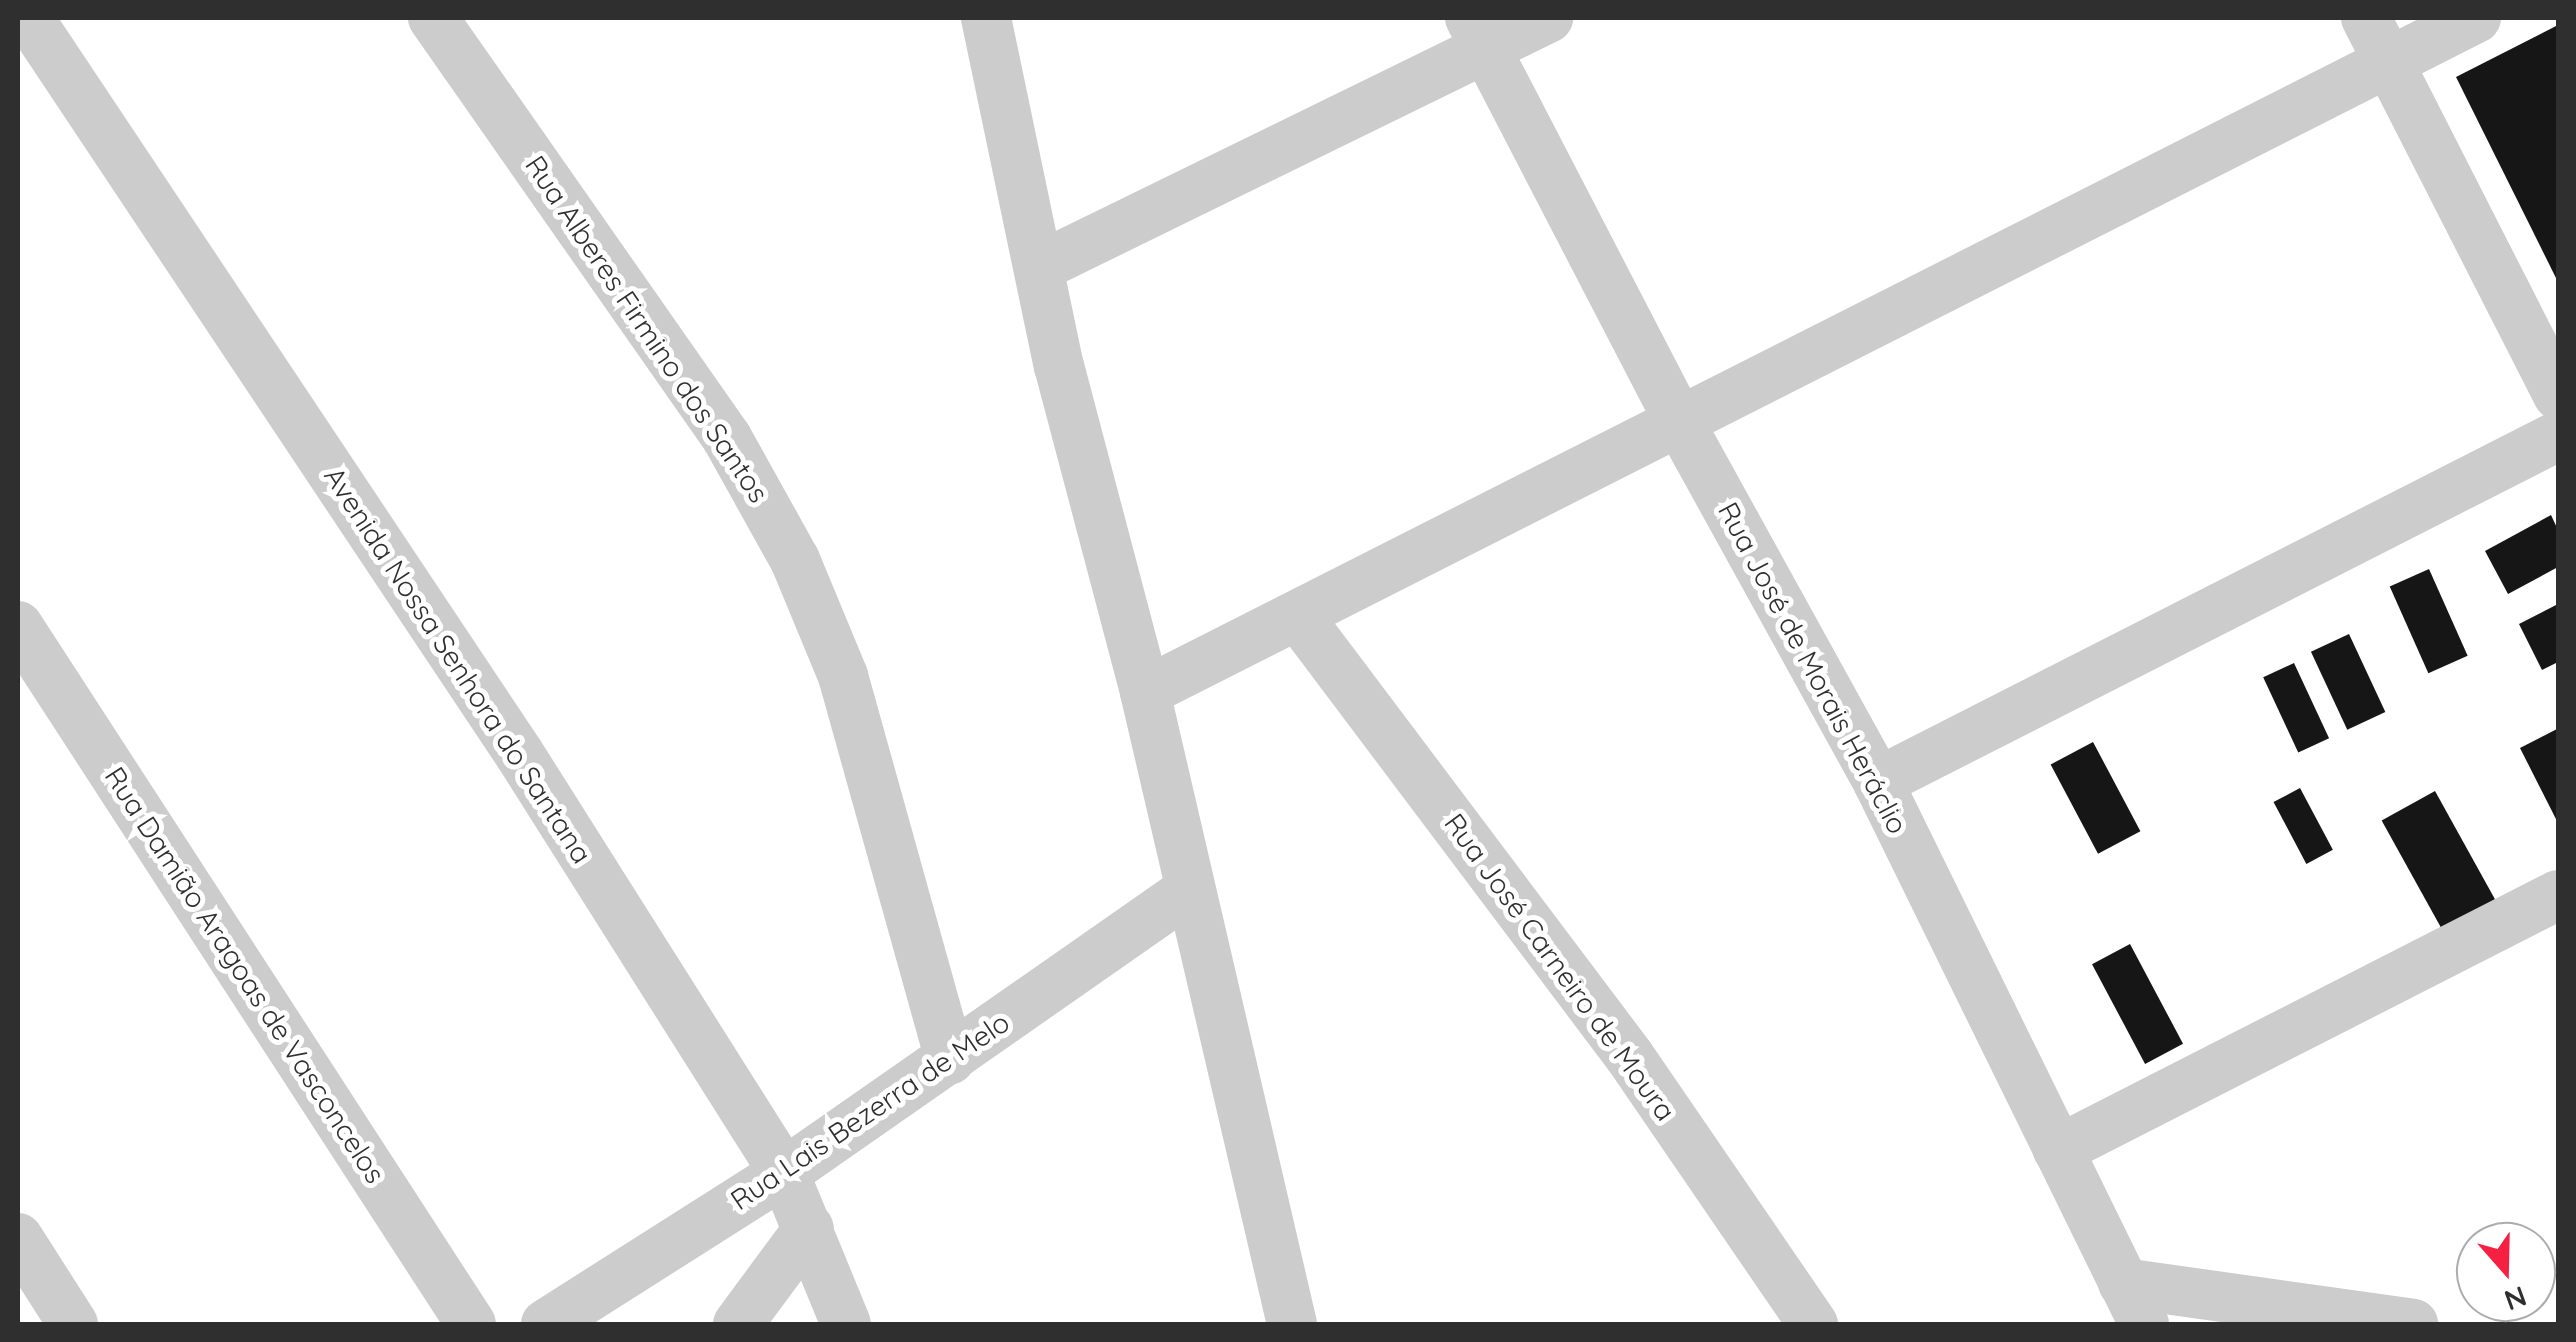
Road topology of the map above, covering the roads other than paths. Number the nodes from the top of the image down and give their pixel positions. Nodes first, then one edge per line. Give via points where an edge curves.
1 (434, 18) edge
2 (986, 18) edge
3 (1548, 18) edge
4 (2366, 18) edge
5 (2476, 18) edge
6 (32, 27) edge
7 (1478, 33) edge
8 (2389, 63) junction
9 (1038, 267) junction
10 (2558, 396) edge
11 (1681, 425) junction
12 (2558, 436) edge
13 (1298, 616) junction
14 (18, 626) edge
15 (1145, 692) junction
16 (1878, 782) junction
17 (1189, 890) junction
18 (2558, 895) edge
19 (950, 1058) junction
20 (2058, 1150) junction
21 (784, 1173) junction
22 (809, 1228) junction
23 (18, 1238) edge
24 (2124, 1309) edge
25 (73, 1324) edge
26 (471, 1324) edge
27 (546, 1324) edge
28 (738, 1324) edge
29 (846, 1324) edge
30 (1292, 1324) edge
31 (1814, 1324) edge
32 (2413, 1324) edge

1 - 19 street, Rua Alberes Firmino dos Santos via 727,438 795,560 842,676
2 - 9 street
3 - 7 street
4 - 8 street
5 - 8 street
6 - 21 street, Avenida Nossa Senhora do Santana via 520,756
7 - 9 street
7 - 11 street, Rua José de Morais Heráclio
8 - 10 street
8 - 11 street
9 - 15 street via 1080,460
11 - 13 street
11 - 16 street, Rua José de Morais Heráclio
12 - 16 street
13 - 15 street
13 - 31 street, Rua José Carneiro de Moura via 1630,1057
14 - 26 street, Rua Damião Aragoas de Vasconcelos
15 - 17 street
16 - 20 street, Rua José de Morais Heráclio
17 - 19 street, Rua Lais Bezerra de Melo
17 - 30 street
18 - 20 street
19 - 21 street, Rua Lais Bezerra de Melo
20 - 24 street, Rua José de Morais Heráclio
21 - 22 street, Avenida Nossa Senhora do Santana
21 - 27 street, Rua Lais Bezerra de Melo
22 - 28 street
22 - 29 street, Avenida Nossa Senhora do Santana
23 - 25 street
24 - 32 street

